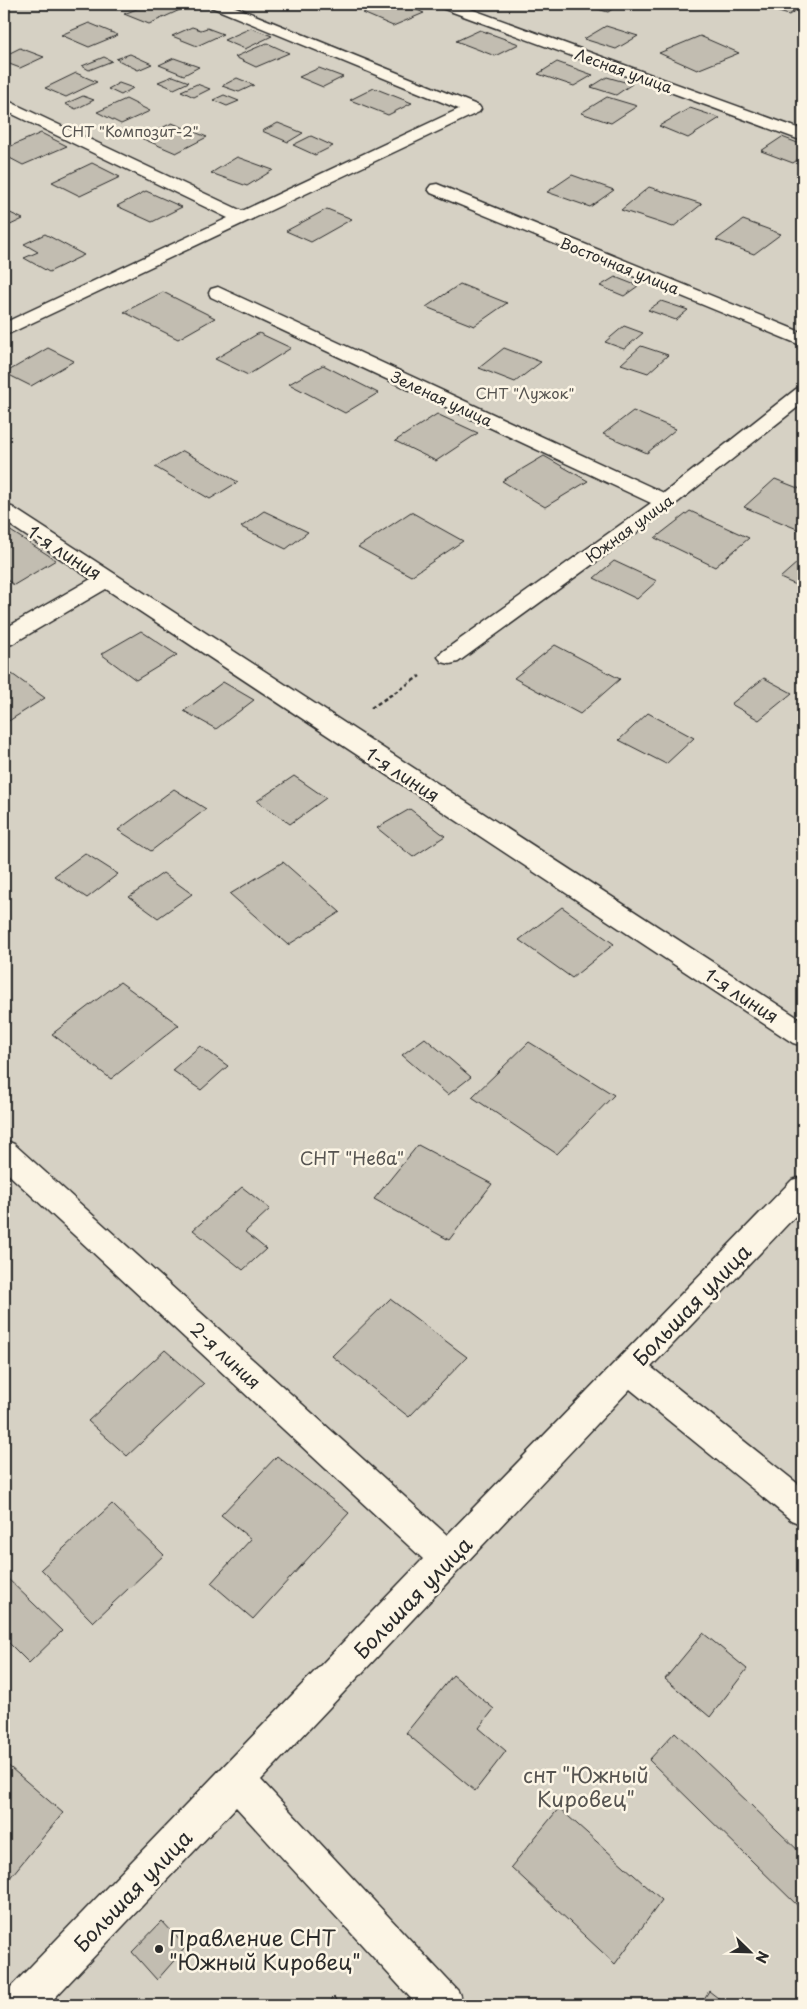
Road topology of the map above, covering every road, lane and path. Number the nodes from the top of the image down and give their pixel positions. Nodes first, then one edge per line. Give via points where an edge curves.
1 (444, 4) edge
2 (221, 5) edge
3 (4, 104) edge
4 (803, 136) edge
5 (437, 189) dead end
6 (240, 217) junction
7 (218, 293) dead end
8 (4, 330) edge
9 (803, 340) edge
10 (803, 392) edge
11 (666, 502) junction
12 (4, 512) edge
13 (106, 579) junction
14 (4, 639) edge
15 (450, 657) joint
16 (337, 730) junction
17 (803, 1035) edge
18 (4, 1152) edge
19 (803, 1189) edge
20 (629, 1368) junction
21 (803, 1509) edge
22 (448, 1559) junction
23 (237, 1781) junction
24 (21, 2005) edge
25 (444, 2005) edge

1 - 4 street, Лесная улица
2 - 6 street via 473,110
3 - 6 street
5 - 9 street, Восточная улица
6 - 8 street
7 - 11 street, Зеленая улица
10 - 11 street, Южная улица
11 - 15 street, Южная улица
12 - 13 street, 1-я линия
13 - 14 street
13 - 16 street, 1-я линия
15 - 16 path
16 - 17 street, 1-я линия
18 - 22 street, 2-я линия
19 - 20 street, Большая улица
20 - 21 street
20 - 22 street, Большая улица
22 - 23 street, Большая улица
23 - 24 street, Большая улица
23 - 25 street

